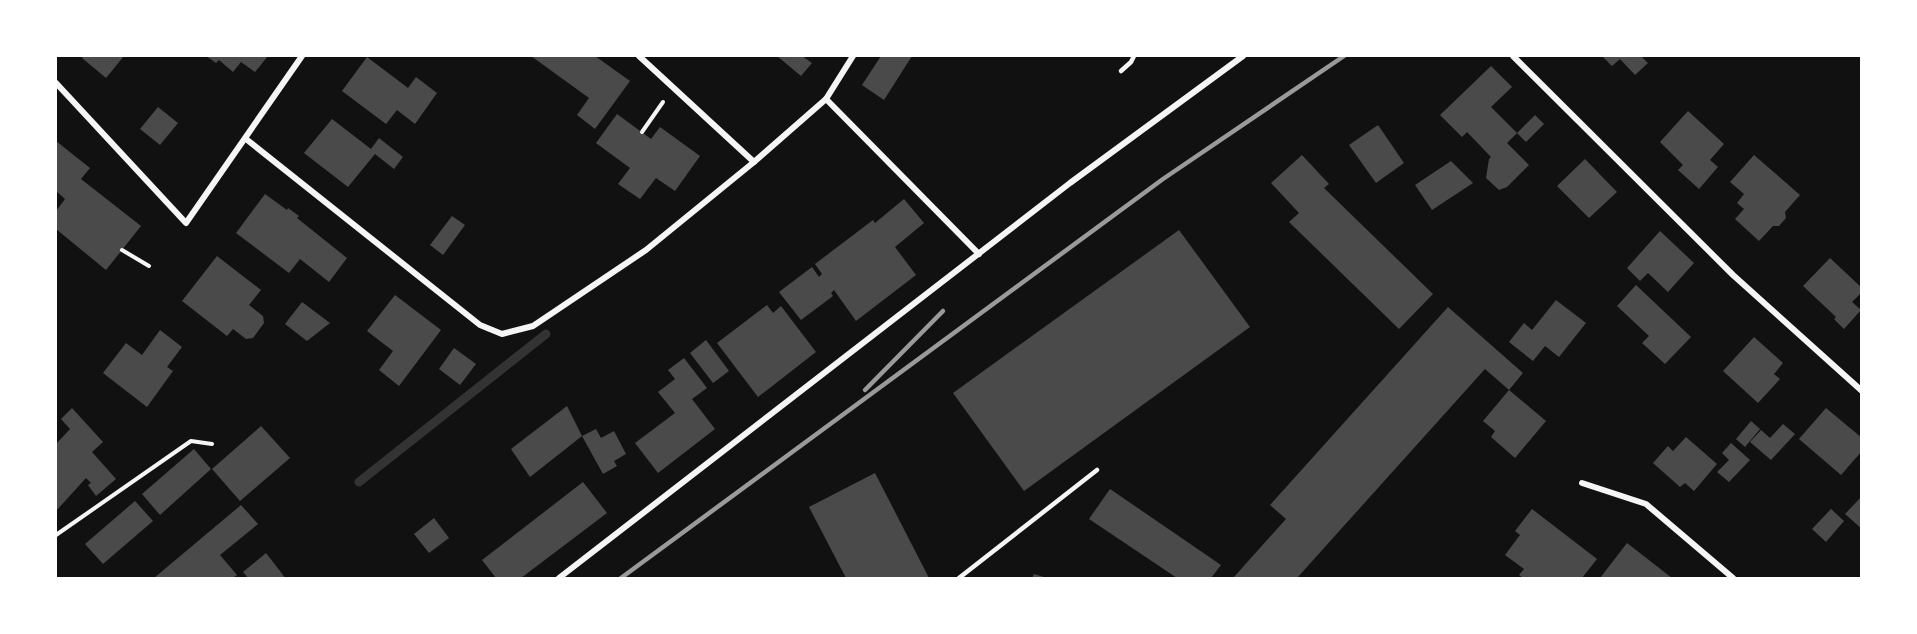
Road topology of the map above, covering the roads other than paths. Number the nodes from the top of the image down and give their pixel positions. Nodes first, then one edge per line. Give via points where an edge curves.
1 (302, 56) edge
2 (639, 56) edge
3 (853, 56) edge
4 (1134, 56) edge
5 (1243, 56) edge
6 (1513, 56) edge
7 (1121, 70) dead end
8 (56, 83) edge
9 (826, 99) junction
10 (246, 139) junction
11 (754, 162) junction
12 (979, 254) junction
13 (1862, 391) edge
14 (1097, 470) dead end
15 (1582, 483) dead end
16 (559, 579) edge
17 (960, 579) edge
18 (1733, 579) edge

1 - 10 street
2 - 11 street
3 - 9 street
4 - 7 lane
5 - 12 street
6 - 13 street via 1733,275
8 - 10 street via 186,223
9 - 11 street
9 - 12 street
10 - 11 street via 480,325 502,334 533,326 646,250
12 - 16 street
14 - 17 lane
15 - 18 street via 1646,504

